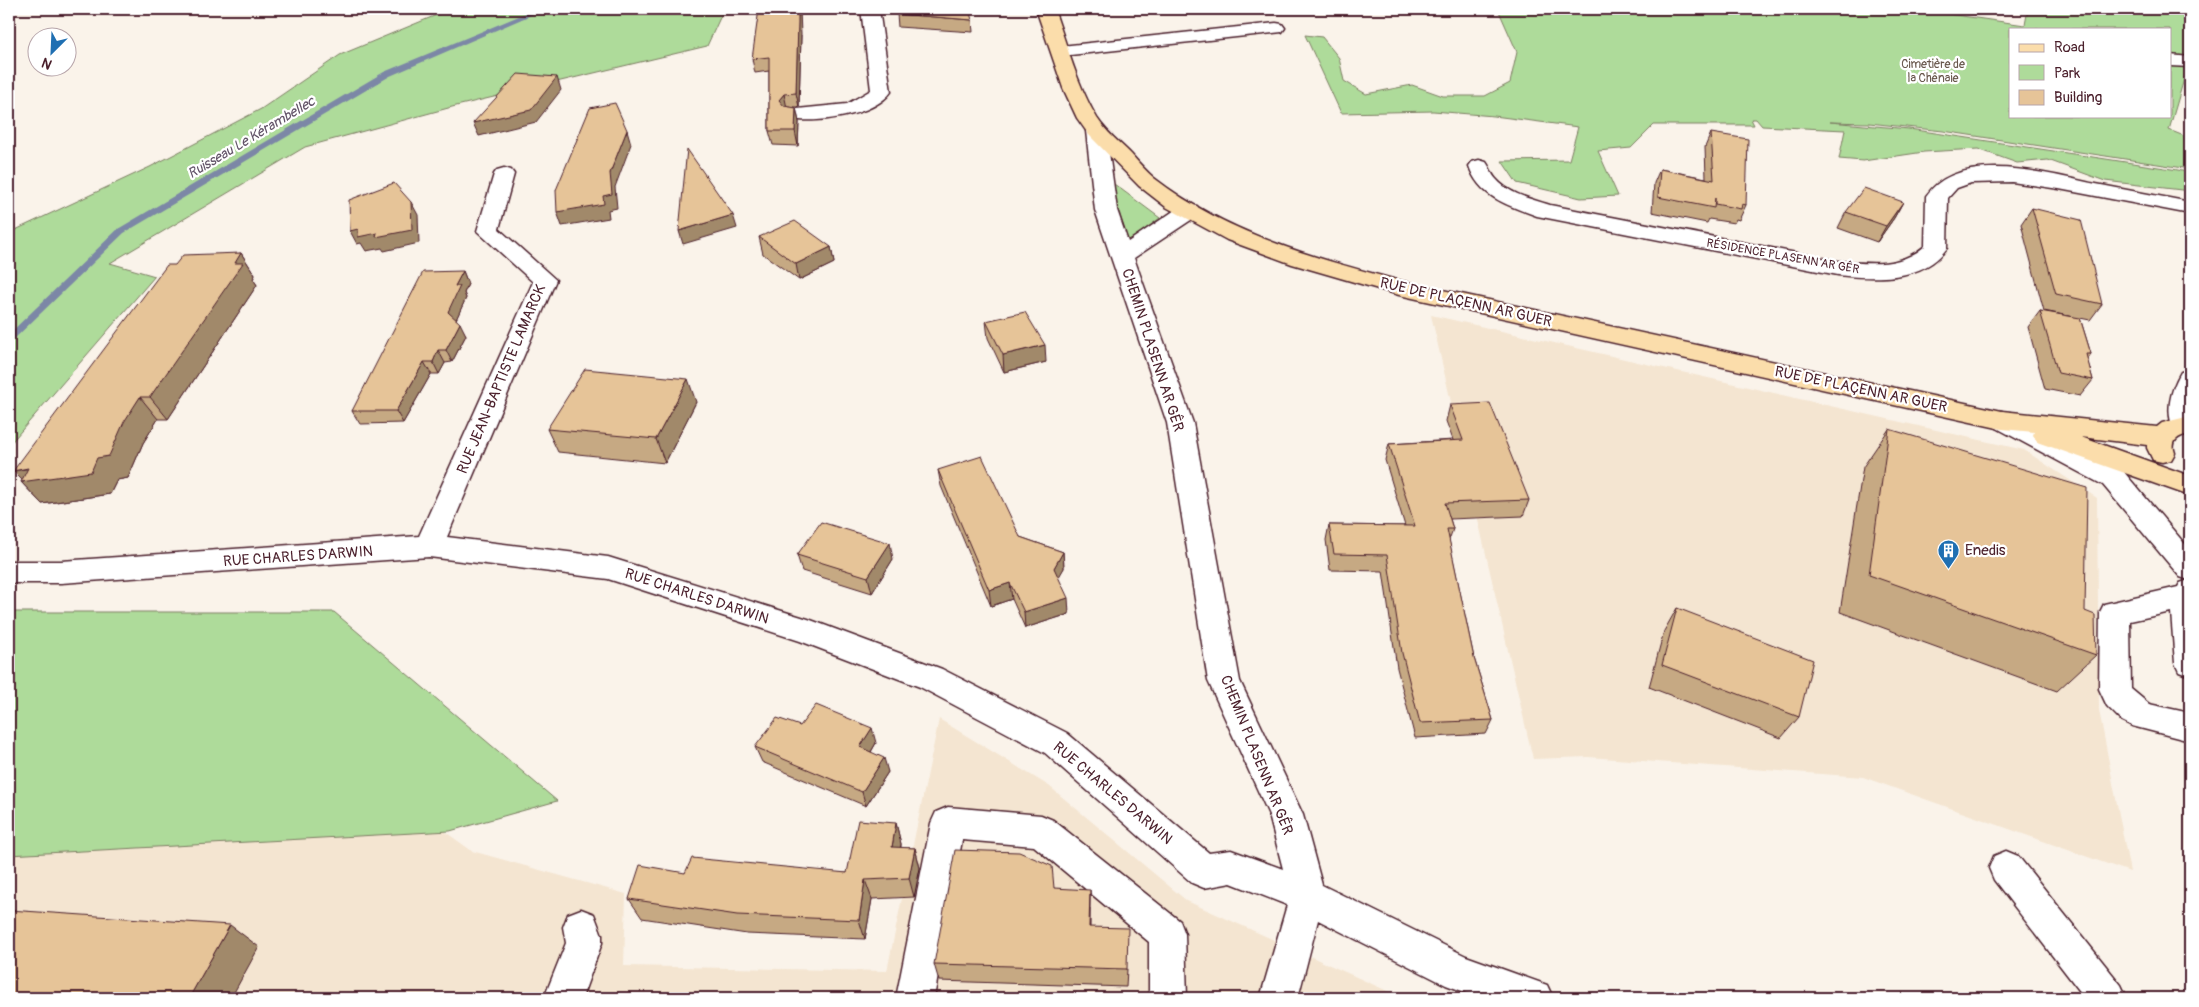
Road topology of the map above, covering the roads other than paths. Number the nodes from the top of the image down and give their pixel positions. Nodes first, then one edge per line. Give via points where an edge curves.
1 (870, 9) edge
2 (1045, 9) edge
3 (1276, 28) dead end
4 (1061, 51) junction
5 (2172, 60) edge
6 (2190, 62) edge
7 (794, 114) edge
8 (1096, 131) junction
9 (1479, 166) dead end
10 (504, 174) dead end
11 (2190, 208) edge
12 (1189, 211) junction
13 (1122, 256) junction
14 (2190, 378) edge
15 (2002, 420) junction
16 (2179, 429) edge
17 (2190, 486) edge
18 (429, 546) junction
19 (9, 572) edge
20 (2190, 585) edge
21 (2190, 663) edge
22 (2190, 727) edge
23 (2006, 868) dead end
24 (1307, 896) junction
25 (581, 927) dead end
26 (563, 998) edge
27 (915, 998) edge
28 (1168, 998) edge
29 (1279, 998) edge
30 (1534, 998) edge
31 (2108, 998) edge

1 - 7 street via 881,92 870,102 853,109
2 - 4 main road, RUE DE PLAÇENN AR GUER
3 - 4 street
4 - 8 main road, RUE DE PLAÇENN AR GUER via 1079,102
5 - 6 street
8 - 12 main road, RUE DE PLAÇENN AR GUER via 1145,181
8 - 13 street, CHEMIN PLASENN AR GÊR via 1106,210
9 - 11 street, RÉSIDENCE PLASENN AR GÊR via 1492,187 1520,203 1546,212 1861,271 1890,270 1926,259 1936,248 1937,196 1946,185 1962,179 2021,176
10 - 18 street, RUE JEAN-BAPTISTE LAMARCK via 488,231 545,280
12 - 13 street
12 - 15 main road, RUE DE PLAÇENN AR GUER via 1214,226 1264,247 1399,288
13 - 24 street, CHEMIN PLASENN AR GÊR via 1180,423 1224,681 1286,815
14 - 16 street
15 - 16 main road, RUE DE PLAÇENN AR GUER
15 - 17 main road, RUE DE PLAÇENN AR GUER
15 - 20 street via 2113,478
16 - 17 main road via 2160,448 2165,460
18 - 19 street, RUE CHARLES DARWIN via 61,572
18 - 24 street, RUE CHARLES DARWIN via 608,568 808,631 931,678 1056,742 1204,871 1231,866
20 - 21 street via 2185,608
20 - 22 street via 2115,612 2115,689 2124,704 2143,716
23 - 31 street
24 - 29 street
24 - 30 street via 1459,972
25 - 26 street via 584,943
27 - 28 street via 948,823 1041,831 1167,934

